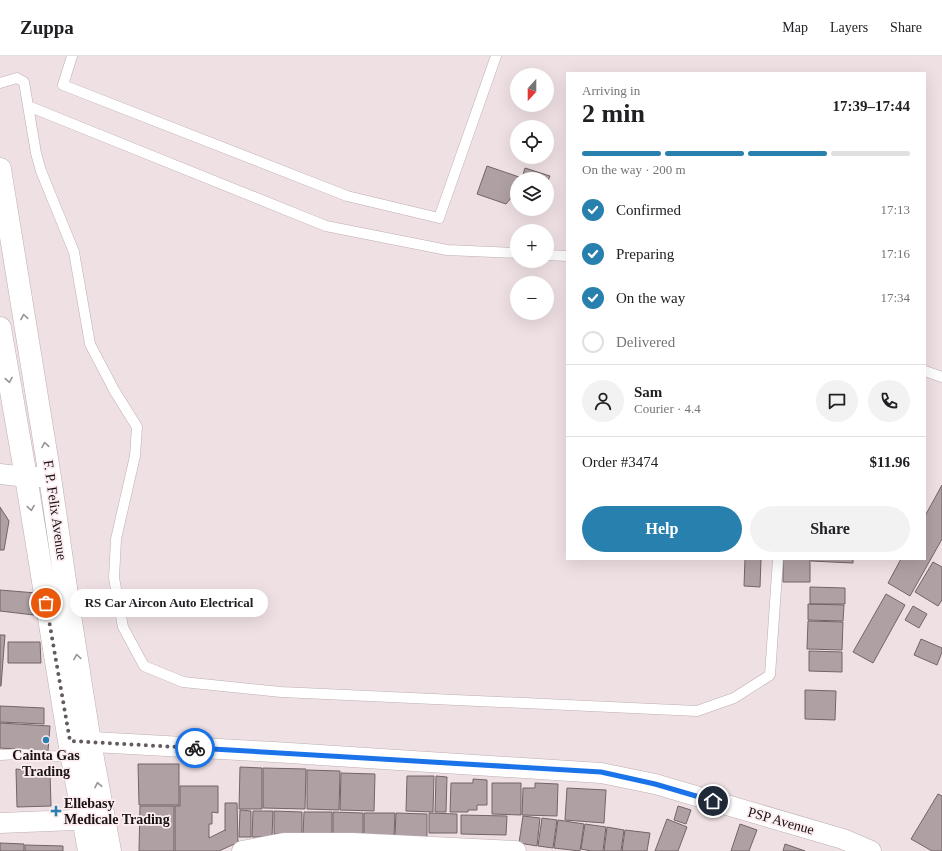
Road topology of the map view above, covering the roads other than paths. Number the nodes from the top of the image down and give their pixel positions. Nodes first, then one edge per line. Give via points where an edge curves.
1 (72, 56) edge
2 (496, 56) edge
3 (0, 83) edge
4 (28, 106) junction
5 (0, 169) edge
6 (510, 253) edge
7 (554, 255) edge
8 (566, 256) edge
9 (0, 328) edge
10 (926, 371) edge
11 (942, 378) edge
12 (0, 474) edge
13 (26, 477) junction
14 (50, 477) junction
15 (778, 560) edge
16 (60, 616) junction
17 (81, 749) junction
18 (0, 755) edge
19 (94, 819) junction
20 (0, 823) edge
21 (89, 851) edge
22 (110, 851) edge
23 (242, 851) edge
24 (516, 851) edge
25 (871, 851) edge

1 - 2 lane via 63,85 347,196 439,218
3 - 4 lane via 17,78 24,82
4 - 6 lane via 326,226 447,250
4 - 15 lane via 41,171 74,252 90,344 137,427 135,456 116,539 114,578 123,627 144,666 183,682 281,692 697,711 734,698 770,675
14 -> 5 main road, F. P. Felix Avenue
7 - 8 lane
9 -> 13 main road, F. P. Felix Avenue
10 - 11 lane
12 - 13 street
13 - 14 street
13 -> 16 main road, F. P. Felix Avenue
14 - 16 main road, F. P. Felix Avenue
16 - 17 main road, F. P. Felix Avenue
17 - 18 lane via 48,756
17 - 19 main road, F. P. Felix Avenue
17 - 25 street, PSP Avenue via 297,754 601,772 655,784 843,839
19 - 20 street
19 - 21 main road, F. P. Felix Avenue
19 - 22 main road, F. P. Felix Avenue
23 - 24 street via 284,843 345,842

